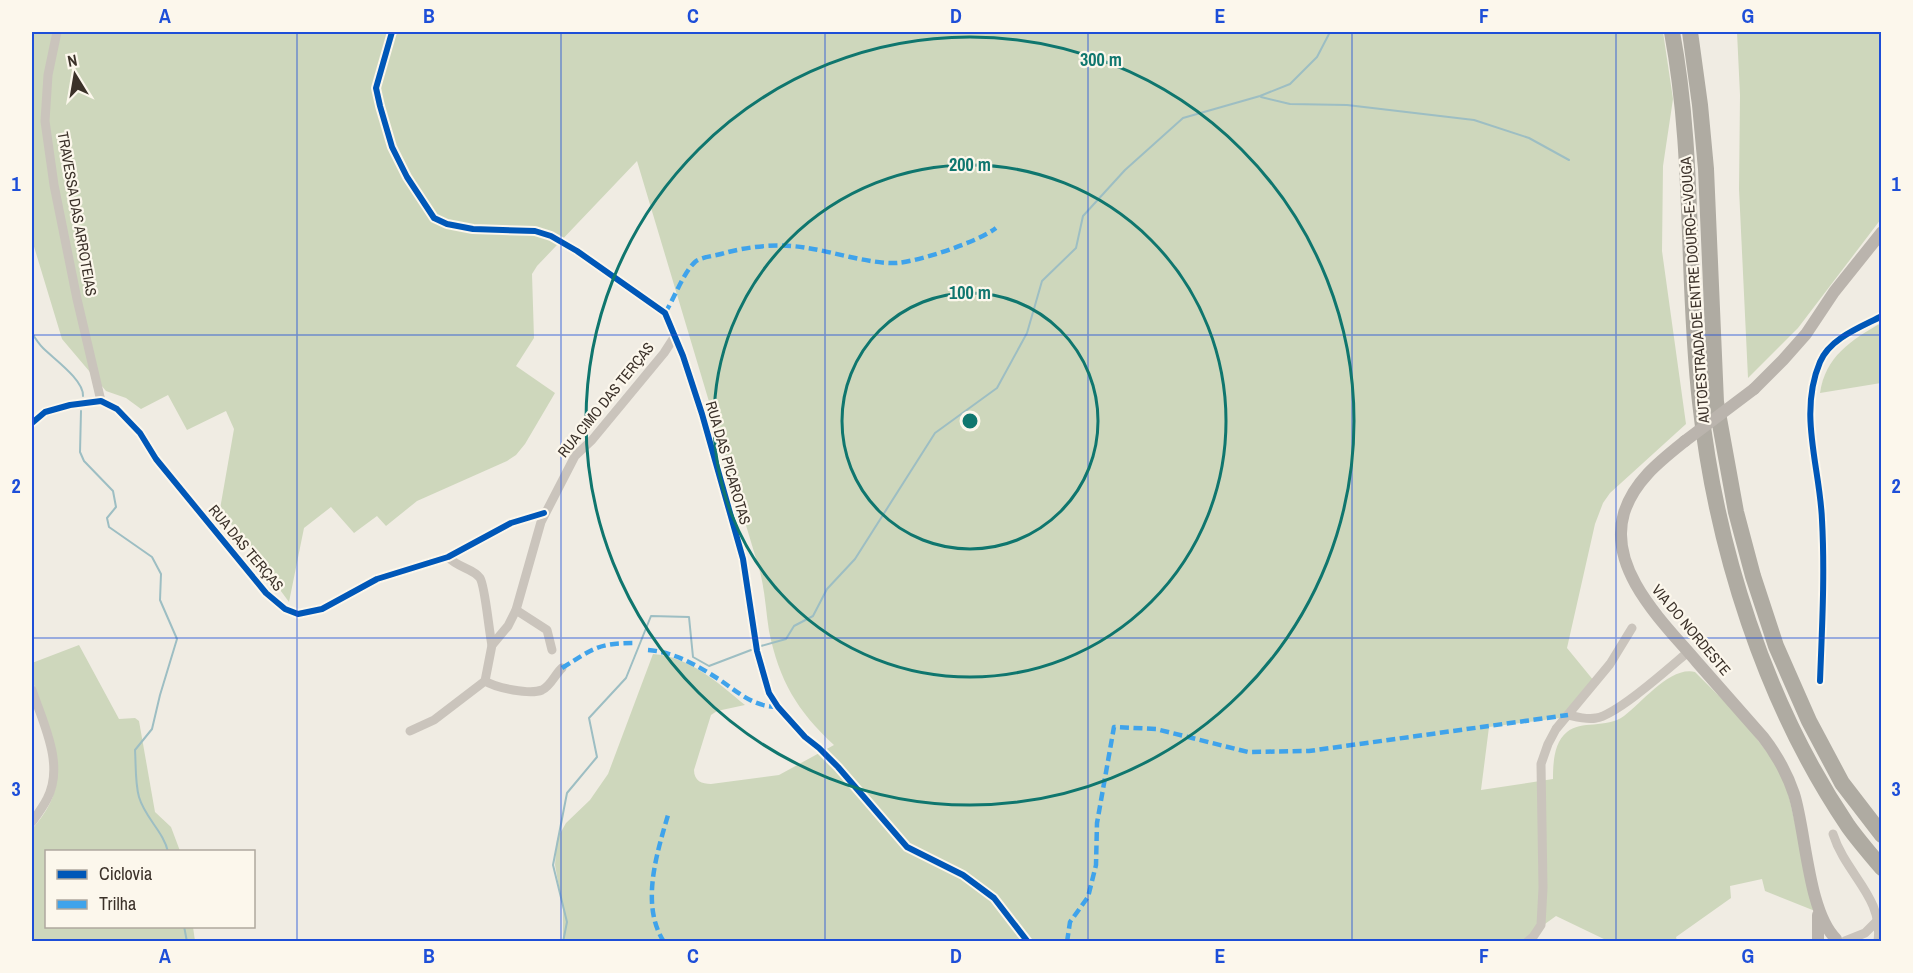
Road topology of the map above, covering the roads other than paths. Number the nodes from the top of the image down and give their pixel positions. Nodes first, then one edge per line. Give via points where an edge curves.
1 (57, 32) edge
2 (392, 32) edge
3 (1672, 32) edge
4 (1690, 32) edge
5 (1881, 232) edge
6 (1881, 316) edge
7 (675, 336) junction
8 (101, 401) junction
9 (32, 423) edge
10 (544, 513) junction
11 (448, 557) junction
12 (516, 610) junction
13 (1632, 628) dead end
14 (492, 645) junction
15 (552, 650) dead end
16 (1688, 652) junction
17 (561, 668) dead end
18 (485, 681) junction
19 (1820, 681) dead end
20 (32, 690) edge
21 (1568, 715) junction
22 (410, 731) dead end
23 (32, 822) edge
24 (1833, 834) dead end
25 (1881, 835) edge
26 (1881, 868) edge
27 (1818, 911) junction
28 (1879, 919) junction
29 (1838, 941) edge
30 (1028, 942) edge
31 (1527, 942) edge
32 (1818, 942) edge
33 (1878, 942) edge

1 - 8 street, TRAVESSA DAS ARROTEIAS via 48,75 45,121 54,185
2 - 7 street, RUA DAS PICAROTAS via 376,88 380,106 392,147 434,218 473,229 535,231 551,236 665,313
3 - 26 highway, AUTOESTRADA DE ENTRE DOURO-E-VOUGA via 1683,110 1700,401 1719,515 1760,653 1795,735 1849,828
4 - 25 highway, AUTOESTRADA DE ENTRE DOURO-E-VOUGA via 1706,170 1716,402 1736,512 1776,646 1804,711 1842,783
5 - 16 main road, VIA DO NORDESTE, bridge via 1783,360 1754,388 1659,462 1631,497 1621,537 1626,561 1652,610
6 - 19 street via 1839,339 1821,359 1811,389 1809,419 1823,536
7 - 10 street, RUA CIMO DAS TERÇAS via 592,441 575,456
7 - 30 street, RUA DAS PICAROTAS via 702,414 743,559 757,651 769,693 792,723 838,767 908,847 963,875 994,898
8 - 9 street via 45,412
8 - 11 street, RUA DAS TERÇAS via 128,419 266,593 285,609 298,614 322,609 377,579
10 - 11 street, RUA DAS TERÇAS via 511,523
10 - 12 street, RUA CIMO DAS TERÇAS
11 - 14 street via 480,578
12 - 14 street, RUA CIMO DAS TERÇAS
12 - 15 street via 547,630
13 - 21 street via 1610,664
14 - 18 street, RUA CIMO DAS TERÇAS
16 - 21 street via 1609,714 1591,719
16 - 27 main road, VIA DO NORDESTE via 1777,755 1794,796
17 - 18 street via 543,690 511,689
18 - 22 street via 434,720
20 - 23 street via 53,756 53,781 48,798
21 - 31 street via 1556,729 1541,764 1541,925
24 - 28 street
27 - 29 main road, VIA DO NORDESTE via 1828,932
27 - 32 main road, VIA DO NORDESTE
28 - 29 street via 1865,933
28 - 33 street

